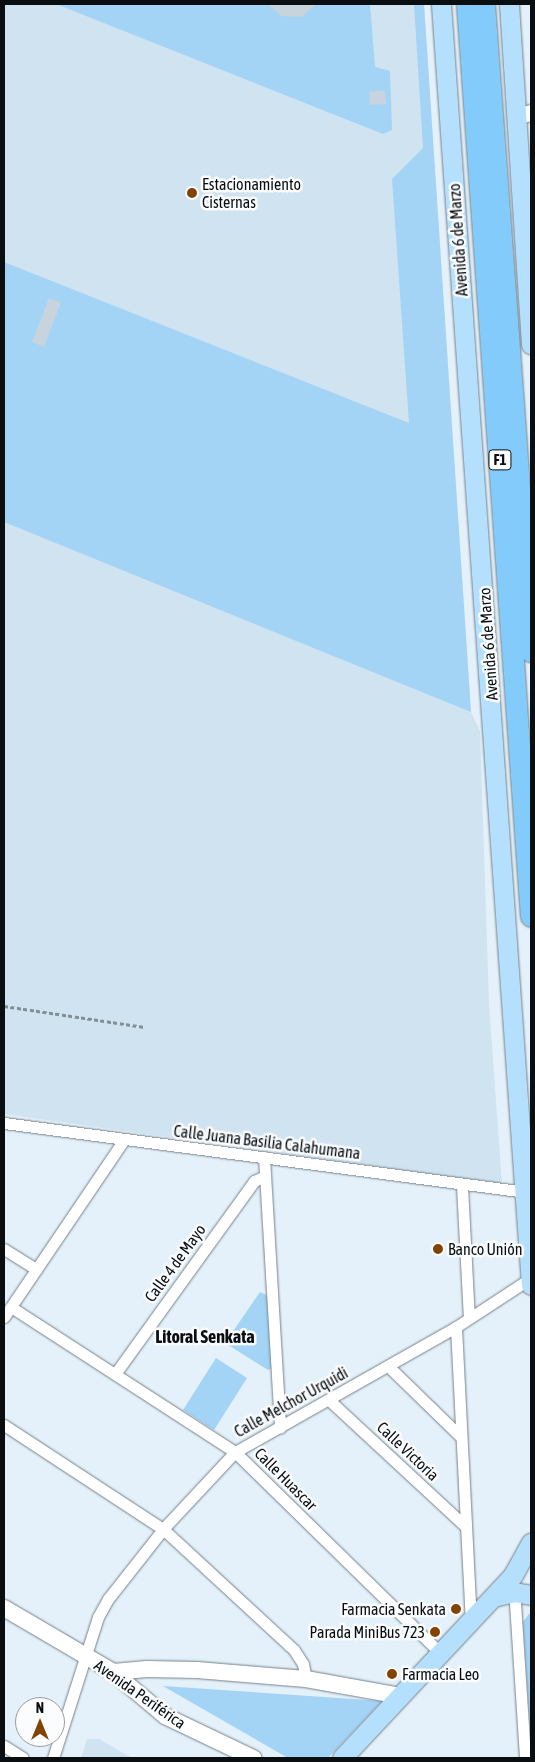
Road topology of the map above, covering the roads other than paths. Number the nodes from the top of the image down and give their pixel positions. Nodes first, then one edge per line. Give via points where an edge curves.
1 (441, 4) edge
2 (467, 4) edge
3 (484, 4) edge
4 (509, 4) edge
5 (526, 116) edge
6 (531, 344) edge
7 (531, 651) edge
8 (531, 916) edge
9 (4, 1123) edge
10 (123, 1141) junction
11 (264, 1156) junction
12 (265, 1176) junction
13 (462, 1186) junction
14 (526, 1192) junction
15 (4, 1249) edge
16 (36, 1269) junction
17 (531, 1278) edge
18 (531, 1285) edge
19 (11, 1307) junction
20 (4, 1317) edge
21 (469, 1318) junction
22 (456, 1327) junction
23 (388, 1366) junction
24 (115, 1374) junction
25 (328, 1400) junction
26 (4, 1425) edge
27 (280, 1428) junction
28 (460, 1436) junction
29 (235, 1452) junction
30 (465, 1526) junction
31 (163, 1529) junction
32 (531, 1543) edge
33 (520, 1587) edge
34 (4, 1608) edge
35 (471, 1619) junction
36 (440, 1653) junction
37 (86, 1657) junction
38 (113, 1672) junction
39 (306, 1679) junction
40 (401, 1696) junction
41 (4, 1746) edge
42 (23, 1758) edge
43 (53, 1758) edge
44 (253, 1758) edge
45 (342, 1758) edge
46 (525, 1758) edge

1 - 14 main road, Avenida 6 de Marzo
2 - 8 highway, Avenida 6 de Marzo / F1
3 - 7 highway, F1
4 - 5 main road
5 - 6 main road
9 - 10 street, Calle Juana Basilia Calahumana
10 - 11 street, Calle Juana Basilia Calahumana
10 - 16 street
11 - 12 street
11 - 13 street, Calle Juana Basilia Calahumana
12 - 24 street, Calle 4 de Mayo via 254,1182
12 - 27 street
13 - 14 street, Calle Juana Basilia Calahumana
13 - 21 street
14 - 17 main road, Avenida 6 de Marzo
15 - 16 street
16 - 19 street
17 - 18 main road, Avenida 6 de Marzo
17 - 21 street, Calle Melchor Urquidi
19 - 20 street
19 - 24 street, Calle Huascar
21 - 22 street, Calle Melchor Urquidi
22 - 23 street, Calle Melchor Urquidi
22 - 28 street
23 - 25 street, Calle Melchor Urquidi
23 - 28 street
24 - 29 street, Calle Huascar
25 - 27 street, Calle Melchor Urquidi
25 - 30 street, Calle Victoria
26 - 31 street
27 - 29 street, Calle Melchor Urquidi
28 - 30 street
29 - 31 street, Calle Melchor Urquidi
29 - 36 street, Calle Huascar
30 - 35 street
31 - 37 street, Calle Melchor Urquidi via 108,1599 98,1617
31 - 39 street via 294,1650 303,1664
32 - 33 main road
33 - 35 main road via 493,1597
33 - 46 street
34 - 37 street, Avenida Periférica
35 - 36 main road
36 - 40 main road
37 - 38 street, Avenida Periférica
37 - 43 street, Calle Melchor Urquidi
38 - 39 street via 197,1670
38 - 44 street, Avenida Periférica via 166,1716
39 - 40 street
40 - 45 main road
41 - 42 street

